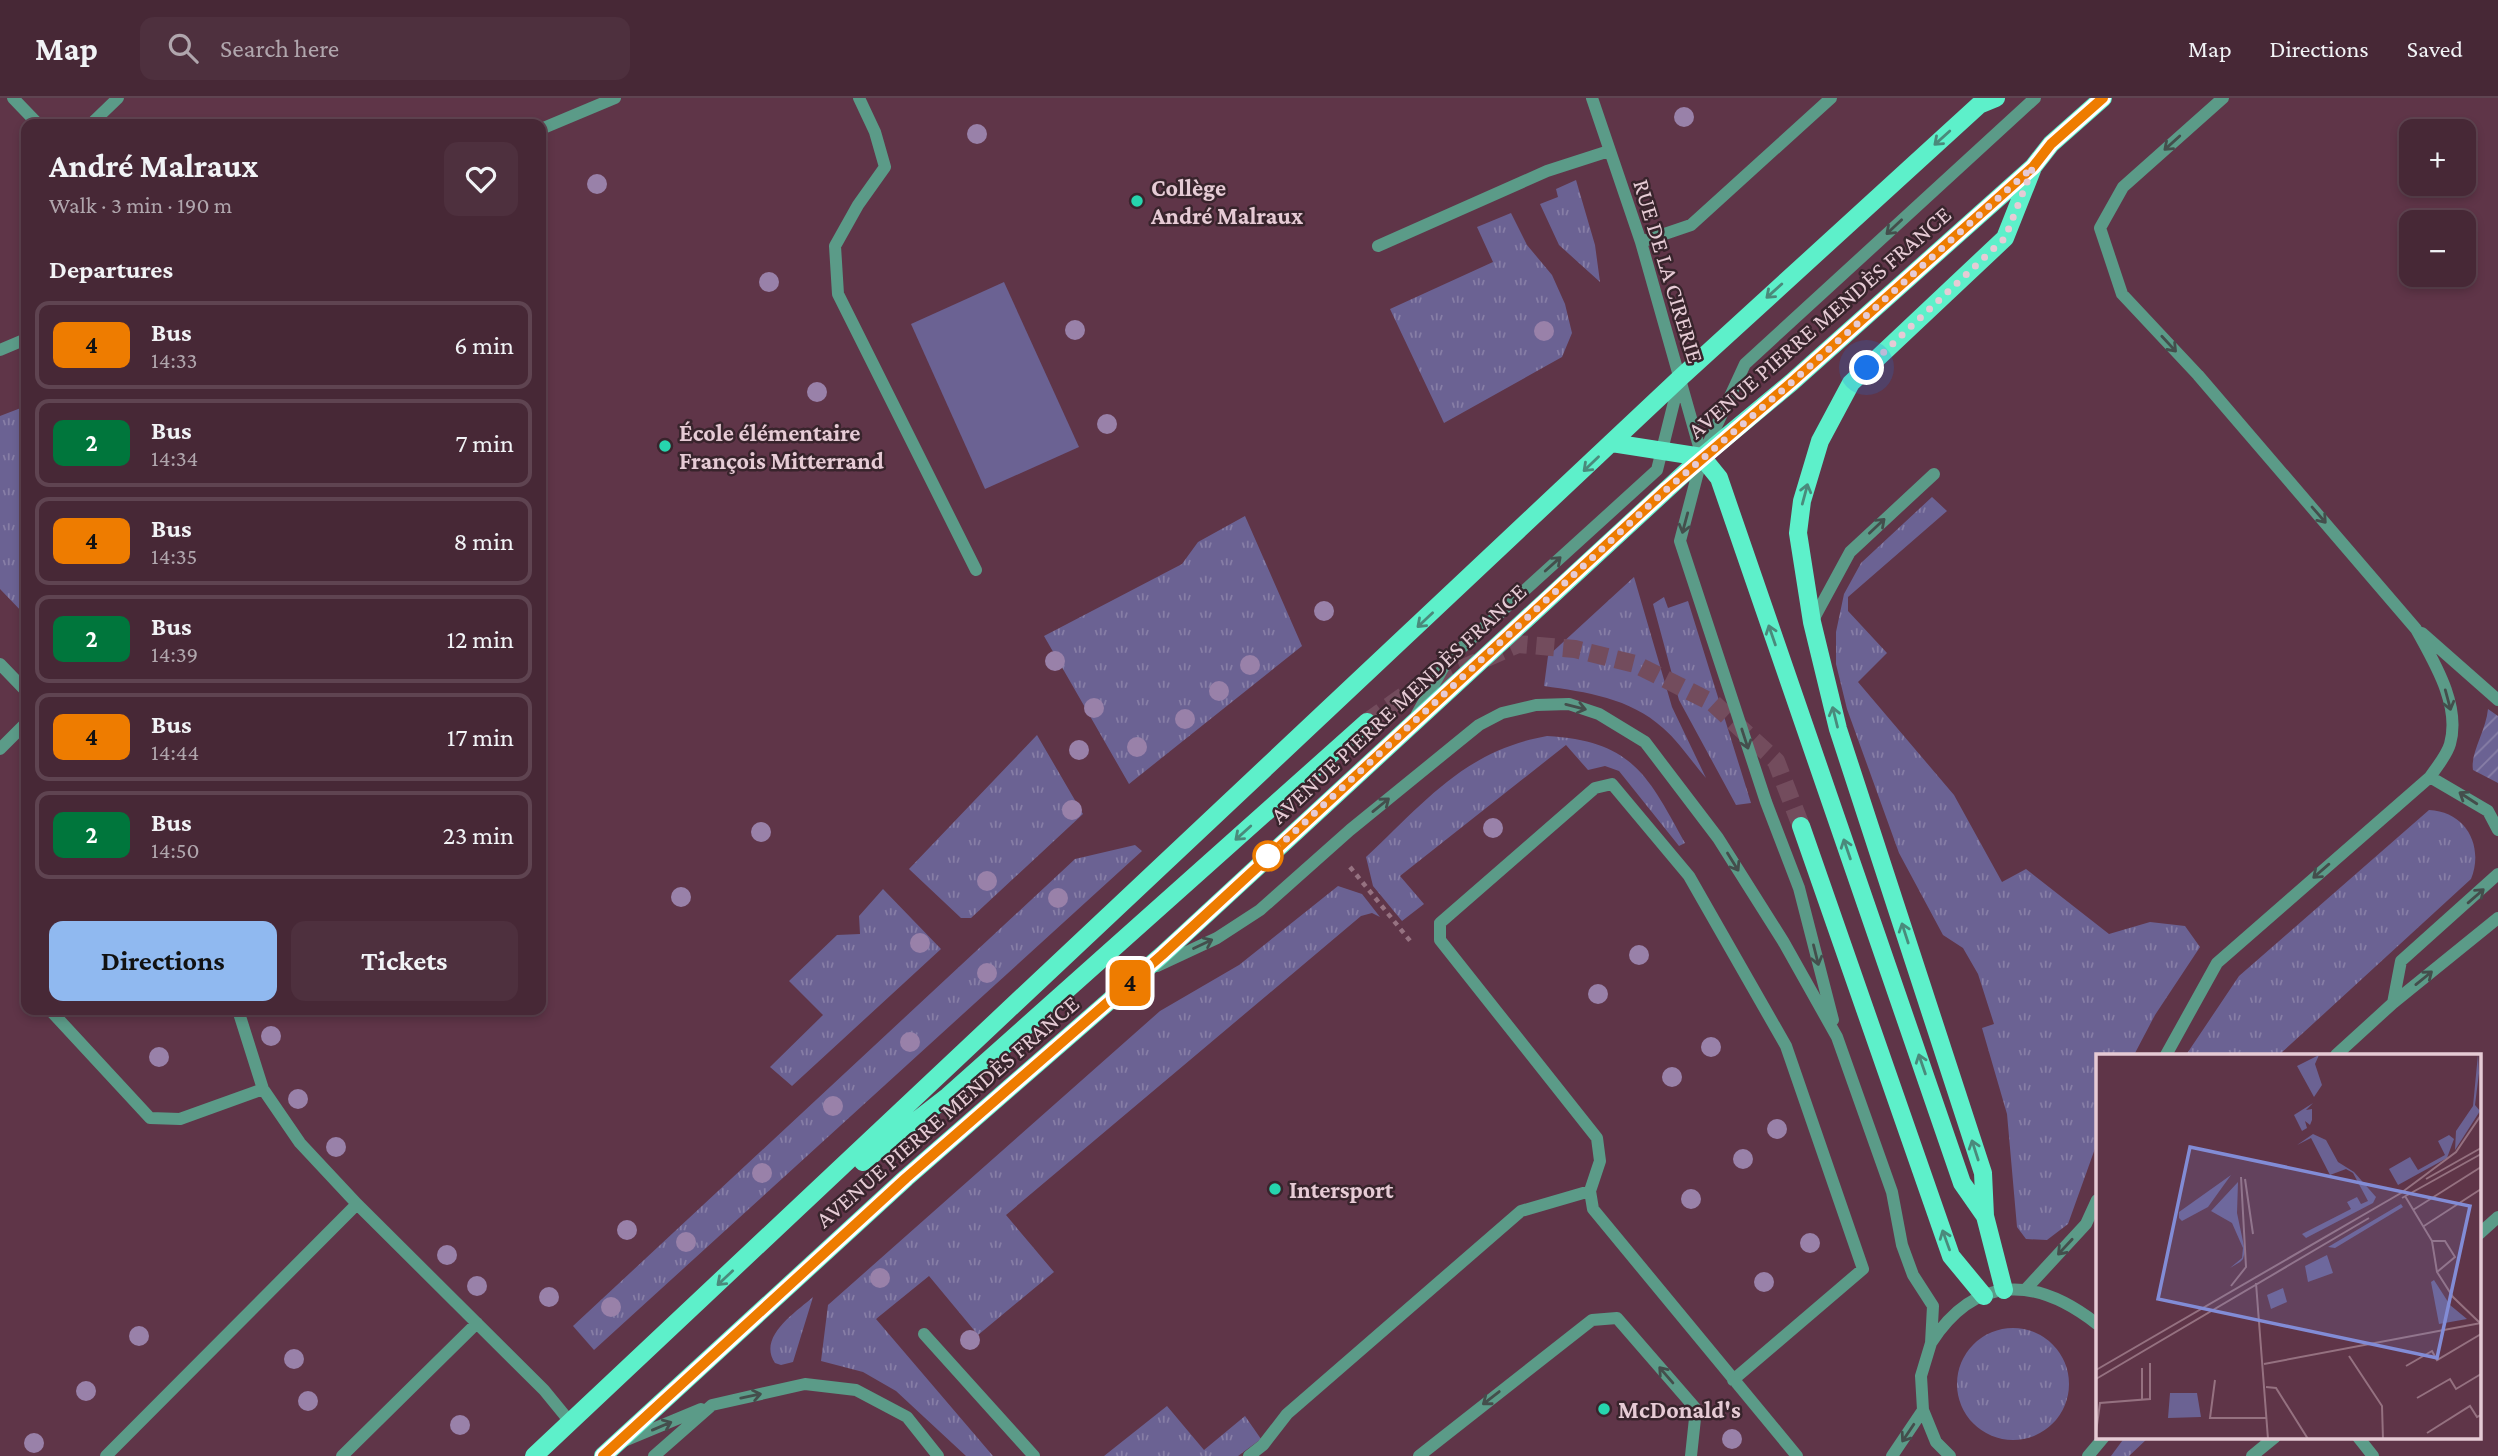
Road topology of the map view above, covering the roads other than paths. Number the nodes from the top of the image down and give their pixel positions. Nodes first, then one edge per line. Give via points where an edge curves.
1 (13, 98) edge
2 (118, 98) edge
3 (615, 98) edge
4 (859, 98) edge
5 (1592, 98) edge
6 (1830, 98) edge
7 (1996, 98) edge
8 (2035, 98) edge
9 (2103, 98) edge
10 (2223, 98) edge
11 (33, 119) edge
12 (95, 119) edge
13 (546, 127) edge
14 (1609, 151) junction
15 (2033, 167) junction
16 (1641, 242) junction
17 (1377, 246) dead end
18 (21, 342) edge
19 (0, 350) edge
20 (1681, 378) junction
21 (1612, 443) junction
22 (1662, 451) junction
23 (1702, 457) junction
24 (1934, 474) dead end
25 (976, 570) dead end
26 (1812, 622) junction
27 (2416, 629) junction
28 (0, 664) edge
29 (21, 686) edge
30 (2498, 700) edge
31 (1367, 722) tunnel mouth
32 (1412, 724) junction
33 (21, 728) edge
34 (0, 748) edge
35 (2430, 777) junction
36 (1801, 826) tunnel mouth
37 (2498, 830) edge
38 (2498, 874) edge
39 (2498, 918) edge
40 (1141, 973) junction
41 (2393, 1003) junction
42 (55, 1015) edge
43 (240, 1015) edge
44 (1837, 1037) junction
45 (2167, 1054) edge
46 (2337, 1054) edge
47 (263, 1089) junction
48 (1590, 1191) junction
49 (2096, 1202) edge
50 (357, 1204) junction
51 (1985, 1216) junction
52 (2498, 1217) edge
53 (775, 1231) junction
54 (2480, 1233) edge
55 (2026, 1289) junction
56 (2004, 1290) junction
57 (1983, 1296) junction
58 (477, 1323) junction
59 (2096, 1323) edge
60 (923, 1334) dead end
61 (1931, 1343) junction
62 (1732, 1380) junction
63 (712, 1405) junction
64 (1923, 1410) junction
65 (571, 1423) junction
66 (2103, 1438) edge
67 (2274, 1438) edge
68 (2359, 1438) edge
69 (605, 1453) edge
70 (106, 1456) edge
71 (342, 1456) edge
72 (534, 1456) edge
73 (654, 1456) edge
74 (938, 1456) edge
75 (1034, 1456) edge
76 (1249, 1456) edge
77 (1419, 1456) edge
78 (1691, 1456) edge
79 (1797, 1456) edge
80 (1892, 1456) edge
81 (1950, 1456) edge
82 (2088, 1456) edge
83 (2252, 1456) edge
84 (2373, 1456) edge

1 - 11 street
2 - 12 street
3 - 13 street
4 - 25 street via 885,167 835,246 838,294
5 - 14 street, RUE DE LA CIRERIE
6 - 16 street via 1691,225
7 -> 20 main road, AVENUE PIERRE MENDÈS FRANCE via 1979,105
8 -> 23 street via 1745,364
9 - 15 main road, AVENUE PIERRE MENDÈS FRANCE via 2051,144
10 -> 27 street via 2123,187 2100,228 2122,294
14 - 16 street, RUE DE LA CIRERIE
14 - 17 street via 1547,171
15 - 23 main road, AVENUE PIERRE MENDÈS FRANCE
26 -> 15 main road via 1798,533 1802,501 1820,441 1851,383 2005,238
16 - 20 street, RUE DE LA CIRERIE
18 - 19 street
20 - 21 main road, AVENUE PIERRE MENDÈS FRANCE
20 - 22 street
20 - 23 street, RUE DE LA CIRERIE
21 - 22 main road
21 -> 53 main road, AVENUE PIERRE MENDÈS FRANCE
22 - 23 main road
32 -> 22 street via 1447,661 1657,470
23 - 32 main road, AVENUE PIERRE MENDÈS FRANCE
23 -> 44 street via 1680,541 1799,888
51 -> 23 main road via 1962,1183 1719,478
26 -> 24 street via 1850,552
51 -> 26 main road via 1983,1173 1838,729
27 - 30 street
27 -> 35 street via 2451,707 2450,744
28 - 29 street
31 -> 53 main road via 948,1096
32 - 40 main road, AVENUE PIERRE MENDÈS FRANCE
33 - 34 street
37 -> 35 street via 2488,811
35 -> 45 street via 2217,963
57 -> 36 main road via 1951,1256
41 -> 38 street via 2401,961
41 -> 39 street
40 -> 44 street via 1217,938 1260,911 1350,830 1479,726 1502,713 1569,704 1599,714 1645,742 1675,779 1776,929
40 - 69 main road, AVENUE PIERRE MENDÈS FRANCE via 906,1178
41 - 46 street
42 - 47 street via 150,1118 180,1119
43 - 47 street
44 - 61 street via 1892,1192 1902,1245 1913,1275 1933,1306
47 - 50 street via 300,1143
48 - 62 street via 1593,1209
48 - 62 street via 1600,1161 1597,1138 1440,940 1440,923 1595,788 1612,784 1689,876 1786,1046 1863,1269
48 - 76 street via 1521,1211 1287,1414
49 -> 55 street via 2086,1224
50 - 58 street
50 - 70 street
51 - 56 main road
52 - 54 street
53 -> 65 main road, AVENUE PIERRE MENDÈS FRANCE
55 - 56 street
55 - 59 street via 2070,1303
56 - 57 street
57 - 61 street via 1944,1323
58 - 65 street
58 - 71 street
60 - 75 street
61 - 64 street via 1921,1376
62 - 79 street
69 -> 63 street
63 - 73 street
63 -> 74 street via 805,1384 856,1390 907,1417
64 -> 80 street
64 - 81 street via 1936,1442
65 - 72 main road, AVENUE PIERRE MENDÈS FRANCE
66 - 82 street
67 - 83 street
68 - 84 street
78 -> 77 street via 1696,1409 1617,1318 1592,1320

